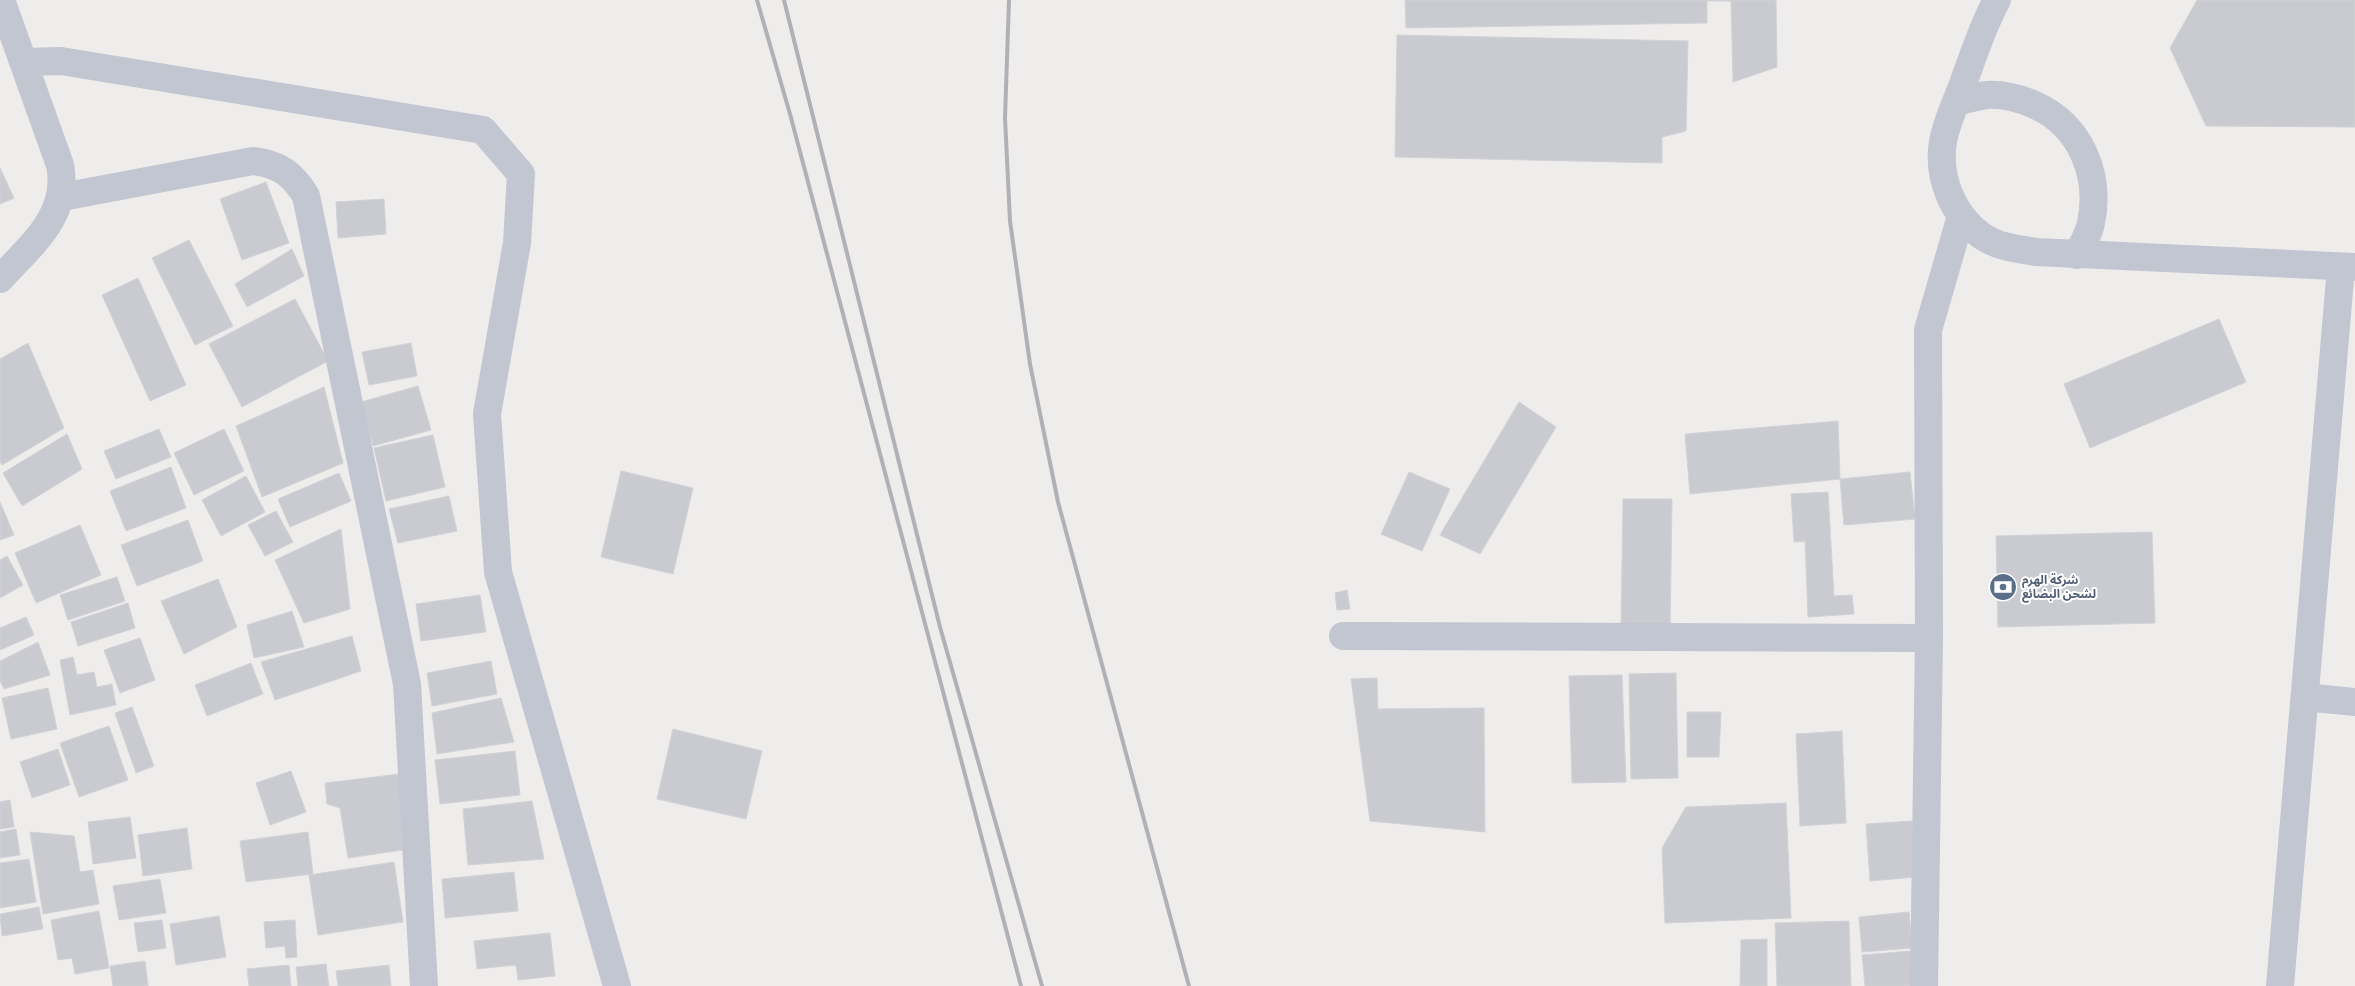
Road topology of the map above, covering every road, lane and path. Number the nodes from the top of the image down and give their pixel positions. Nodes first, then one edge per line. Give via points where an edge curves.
1 (1, 0) edge
2 (1997, 0) edge
3 (24, 62) junction
4 (1956, 102) junction
5 (62, 197) junction
6 (1961, 216) junction
7 (2077, 255) junction
8 (2348, 267) edge
9 (0, 279) edge
10 (1343, 636) dead end
11 (1929, 638) junction
12 (2304, 697) junction
13 (2355, 702) edge
14 (424, 986) edge
15 (617, 986) edge
16 (1924, 986) edge
17 (2280, 986) edge

1 - 3 street
2 - 4 street
3 - 5 street via 60,165
3 - 15 street via 61,61 483,130 521,174 517,243 487,414 498,572
4 - 6 street via 1943,142 1942,168 1948,193
4 - 7 street via 1988,95 2020,98 2049,112 2073,133 2089,162 2095,193 2091,225
5 - 9 street via 49,223
5 - 14 street via 253,161 270,163 285,170 298,182 306,196 407,684
6 - 7 street via 1982,236 2008,248
6 - 11 street via 1928,330
7 - 8 street
8 - 12 street
10 - 11 street
11 - 16 street
12 - 13 street
12 - 17 street

